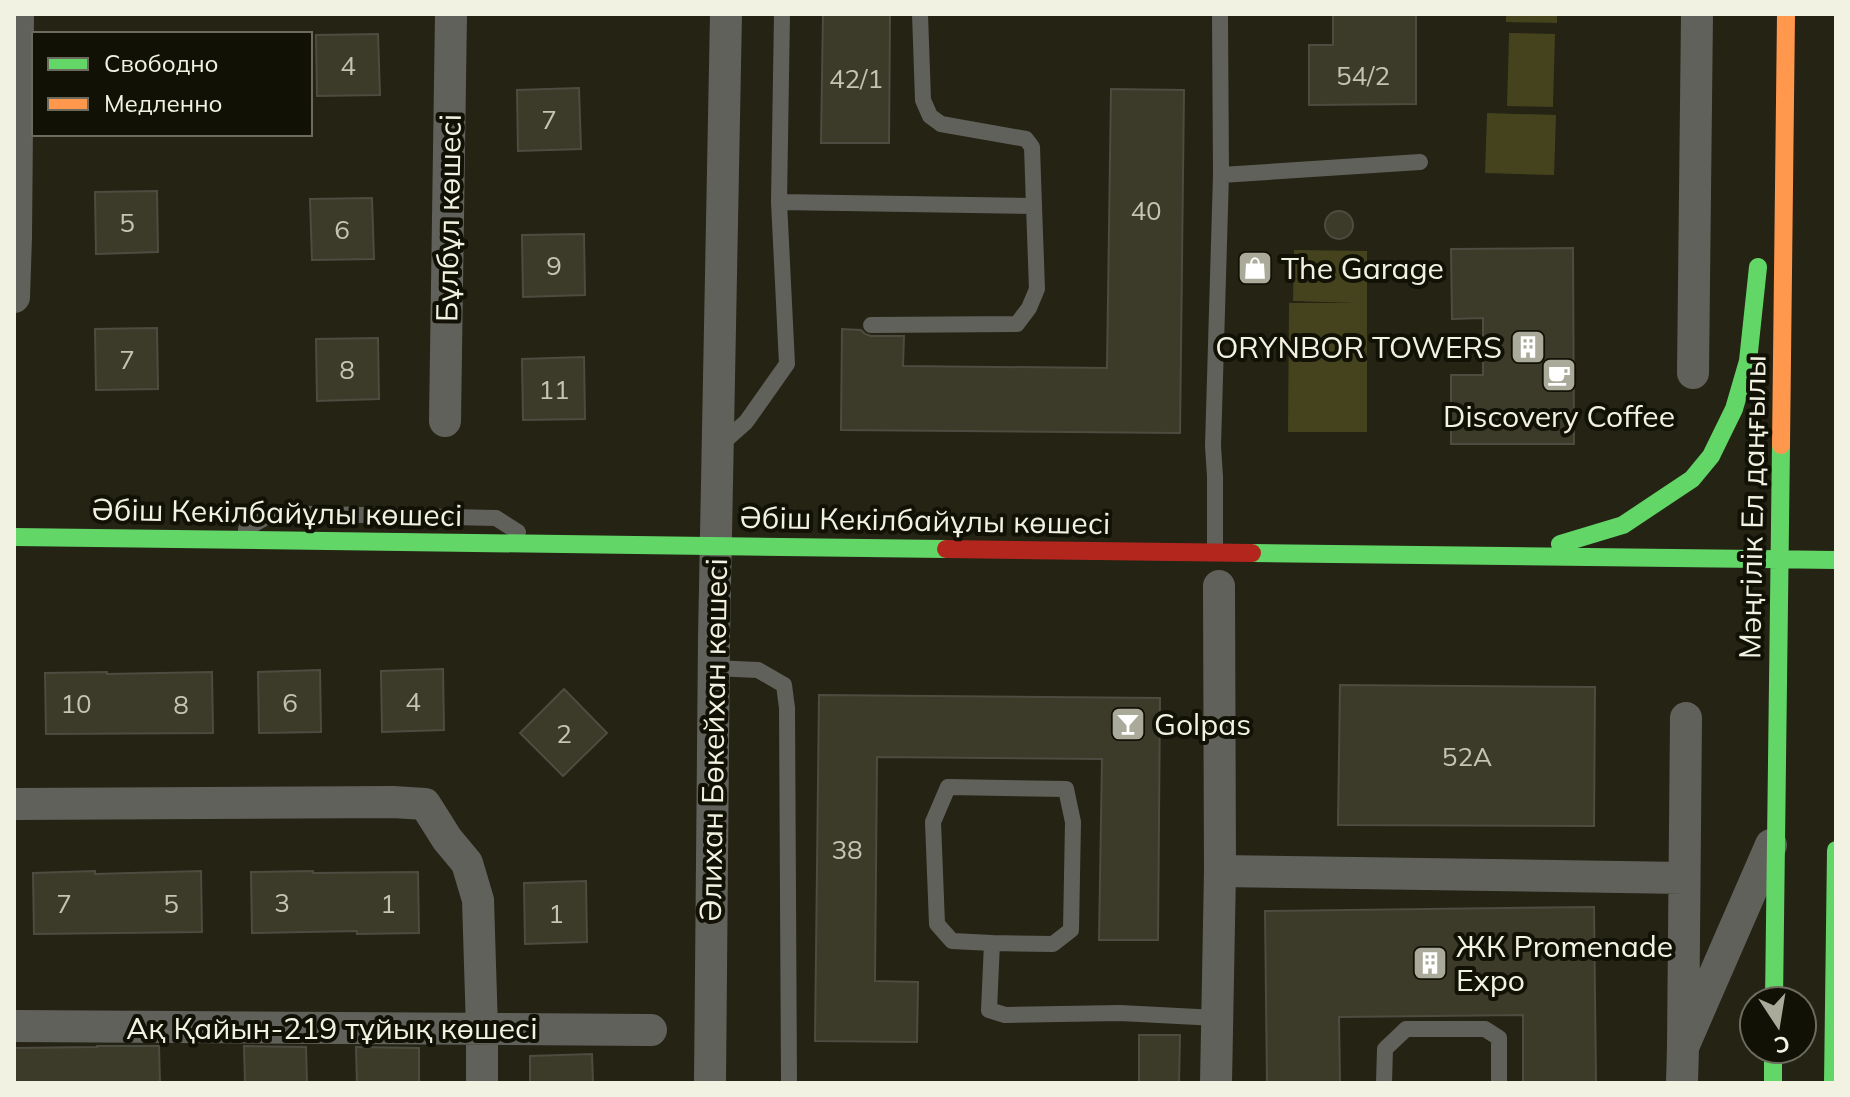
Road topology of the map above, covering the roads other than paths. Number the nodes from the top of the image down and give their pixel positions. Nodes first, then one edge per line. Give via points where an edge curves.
1 (18, 14) edge
2 (451, 14) edge
3 (726, 14) edge
4 (782, 14) edge
5 (920, 14) edge
6 (1220, 14) edge
7 (1697, 14) edge
8 (1786, 14) edge
9 (1786, 63) junction
10 (1420, 162) dead end
11 (1221, 175) junction
12 (1766, 197) dead end
13 (779, 202) junction
14 (1034, 206) junction
15 (15, 237) edge
16 (1760, 257) dead end
17 (14, 297) edge
18 (871, 325) dead end
19 (1693, 373) dead end
20 (445, 421) dead end
21 (717, 448) junction
22 (14, 537) edge
23 (229, 539) junction
24 (536, 543) junction
25 (716, 546) junction
26 (1215, 552) junction
27 (1523, 556) junction
28 (1778, 559) junction
29 (1836, 560) edge
30 (1219, 586) dead end
31 (714, 668) junction
32 (1686, 718) dead end
33 (14, 804) edge
34 (1776, 834) junction
35 (1836, 854) edge
36 (1220, 871) junction
37 (1684, 878) junction
38 (992, 943) junction
39 (1774, 985) edge
40 (1217, 1018) junction
41 (14, 1026) edge
42 (482, 1029) junction
43 (651, 1030) dead end
44 (1683, 1047) junction
45 (482, 1083) edge
46 (710, 1083) edge
47 (789, 1083) edge
48 (1216, 1083) edge
49 (1384, 1083) edge
50 (1499, 1083) edge
51 (1682, 1083) edge
52 (1833, 1083) edge

1 - 15 street
2 - 20 street, Бұлбұл көшесі
3 - 21 street, Әлихан Бөкейхан көшесі
4 - 13 lane
5 - 14 lane via 923,100 930,116 941,124 1026,139 1032,147
6 - 11 lane
7 - 19 street
8 - 9 street, Мәңгілік Ел даңғылы
9 - 12 street
9 - 28 street, Мәңгілік Ел даңғылы
10 - 11 lane
11 - 26 lane
13 - 14 lane
13 - 21 lane via 787,364 746,422
14 - 18 lane via 1037,289 1017,324
15 - 17 street
16 - 27 street via 1748,361 1734,409 1711,456 1692,479 1623,525
21 - 25 street, Әлихан Бөкейхан көшесі
22 - 23 street, Әбіш Кекілбайұлы көшесі
23 - 24 street, Әбіш Кекілбайұлы көшесі
23 - 24 lane via 273,513 496,518
24 - 25 street, Әбіш Кекілбайұлы көшесі
25 - 26 street, Әбіш Кекілбайұлы көшесі
25 - 31 street, Әлихан Бөкейхан көшесі
26 - 27 street, Әбіш Кекілбайұлы көшесі
27 - 28 street, Әбіш Кекілбайұлы көшесі
28 - 29 street, Әбіш Кекілбайұлы көшесі
28 - 34 street, Мәңгілік Ел даңғылы
30 - 36 street
31 - 46 street, Әлихан Бөкейхан көшесі
31 - 47 lane via 758,670 784,685
32 - 37 street
33 - 42 street via 425,804 467,863 478,900
34 - 39 street, Мәңгілік Ел даңғылы
34 - 44 street
35 - 52 street
36 - 37 street
36 - 40 street
37 - 44 street
38 - 38 lane via 1053,944 1071,930 1073,822 1066,789 948,787 933,822 937,924 952,941
38 - 40 lane via 989,1010 1005,1015
40 - 48 street
41 - 42 street, Ақ Қайын-219 тұйық көшесі
42 - 43 street, Ақ Қайын-219 тұйық көшесі
42 - 45 street
44 - 51 street
49 - 50 lane via 1385,1049 1406,1029 1485,1029 1499,1038

